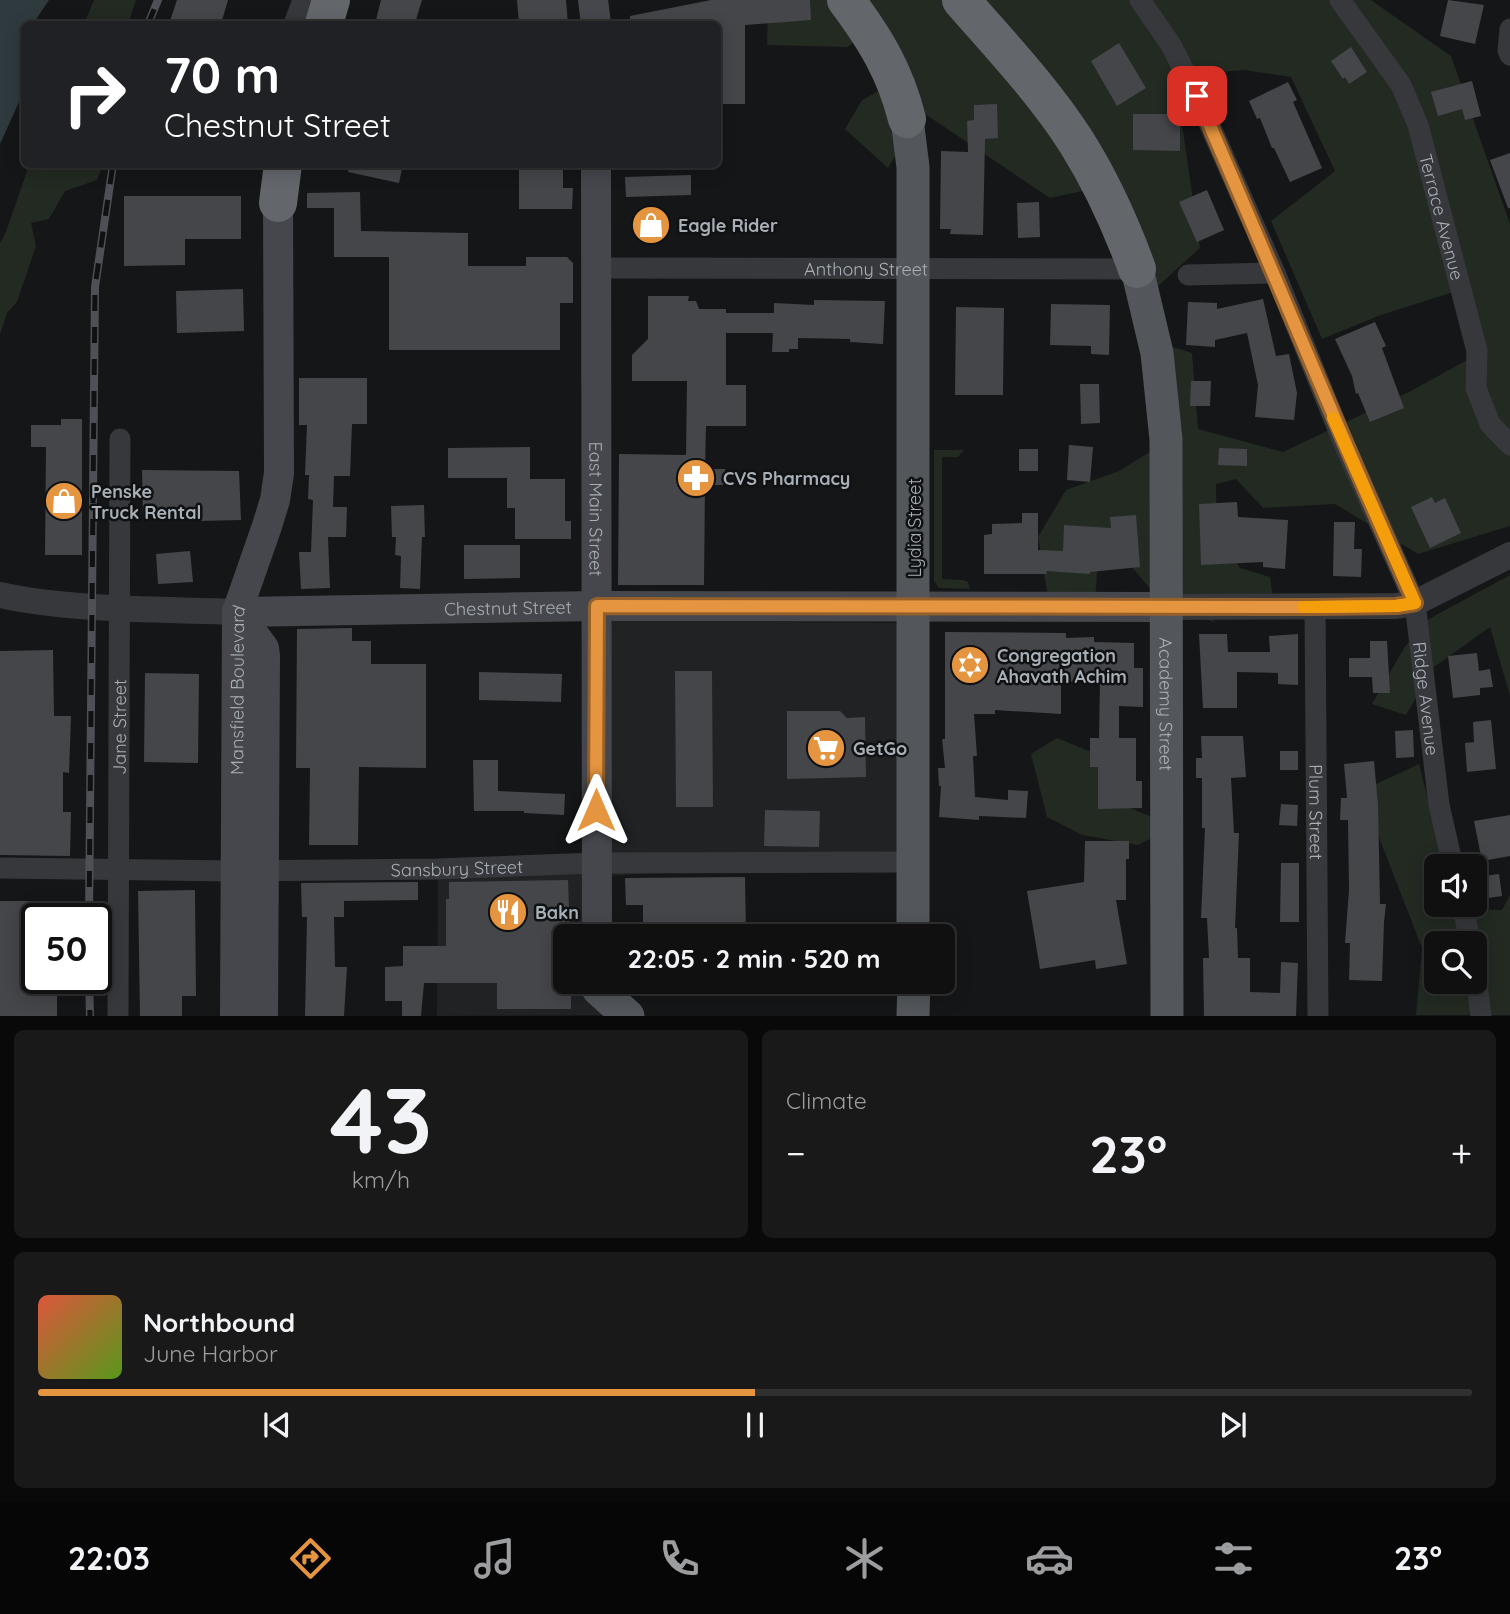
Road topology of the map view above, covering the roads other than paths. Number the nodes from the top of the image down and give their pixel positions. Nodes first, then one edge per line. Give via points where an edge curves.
1 (303, 0) edge
2 (331, 0) edge
3 (593, 0) edge
4 (846, 0) edge
5 (961, 0) edge
6 (1140, 0) edge
7 (1340, 0) edge
8 (296, 21) edge
9 (325, 21) edge
10 (596, 21) edge
11 (1510, 29) edge
12 (1510, 55) edge
13 (907, 119) joint
14 (277, 168) edge
15 (283, 168) edge
16 (596, 168) edge
17 (278, 202) junction
18 (595, 268) junction
19 (913, 269) junction
20 (1137, 269) junction
21 (1275, 273) junction
22 (1188, 275) dead end
23 (120, 439) dead end
24 (1510, 445) edge
25 (1510, 555) edge
26 (0, 595) edge
27 (1415, 603) junction
28 (597, 606) junction
29 (120, 607) junction
30 (914, 607) junction
31 (1165, 607) junction
32 (1315, 607) junction
33 (237, 612) junction
34 (1450, 854) edge
35 (914, 862) junction
36 (596, 863) junction
37 (0, 867) edge
38 (117, 868) junction
39 (249, 871) junction
40 (597, 924) edge
41 (914, 924) edge
42 (914, 994) edge
43 (1478, 994) edge
44 (598, 996) edge
45 (118, 1016) edge
46 (235, 1016) edge
47 (263, 1016) edge
48 (628, 1016) edge
49 (914, 1016) edge
50 (1167, 1016) edge
51 (1318, 1016) edge
52 (1480, 1016) edge

1 - 8 street
2 - 9 highway
3 - 10 main road
4 - 13 highway via 883,53
5 - 20 highway via 1076,141 1111,204
6 - 21 street, Ridge Avenue via 1192,86
7 - 24 street, Terrace Avenue via 1401,85 1419,125 1477,351 1476,388 1490,424
11 - 12 street
13 - 19 main road, Lydia Street via 913,167
14 - 17 street
15 - 17 highway
16 - 18 main road, East Main Street
17 - 33 main road via 279,474 275,500
18 - 19 street, Anthony Street
18 - 28 main road, East Main Street
19 - 20 street, Anthony Street
19 - 30 main road, Lydia Street
20 - 31 main road, Academy Street via 1157,353 1166,439
21 - 22 street
21 - 27 street, Ridge Avenue
23 - 29 street, Jane Street
25 - 27 street, Chestnut Street
26 - 29 street, Chestnut Street
27 - 32 street, Chestnut Street
27 - 34 street, Ridge Avenue via 1437,794
28 - 30 main road, Chestnut Street
28 - 33 main road, Chestnut Street
28 - 36 main road, East Main Street
29 - 33 street, Chestnut Street
29 - 38 street, Jane Street
30 - 31 main road, Chestnut Street
30 - 35 main road, Lydia Street
31 - 32 street, Chestnut Street
31 - 50 main road, Academy Street
32 - 51 street, Plum Street
33 - 39 main road, Mansfield Boulevard
35 - 36 street, Sansbury Street
35 - 41 main road, Lydia Street
36 - 39 street, Sansbury Street
36 - 40 main road, East Main Street
37 - 38 street, Sansbury Street
38 - 39 street, Sansbury Street
38 - 45 street, Jane Street
39 - 46 main road, Mansfield Boulevard
39 - 47 main road, Mansfield Boulevard
42 - 49 main road
43 - 52 street
44 - 48 main road

